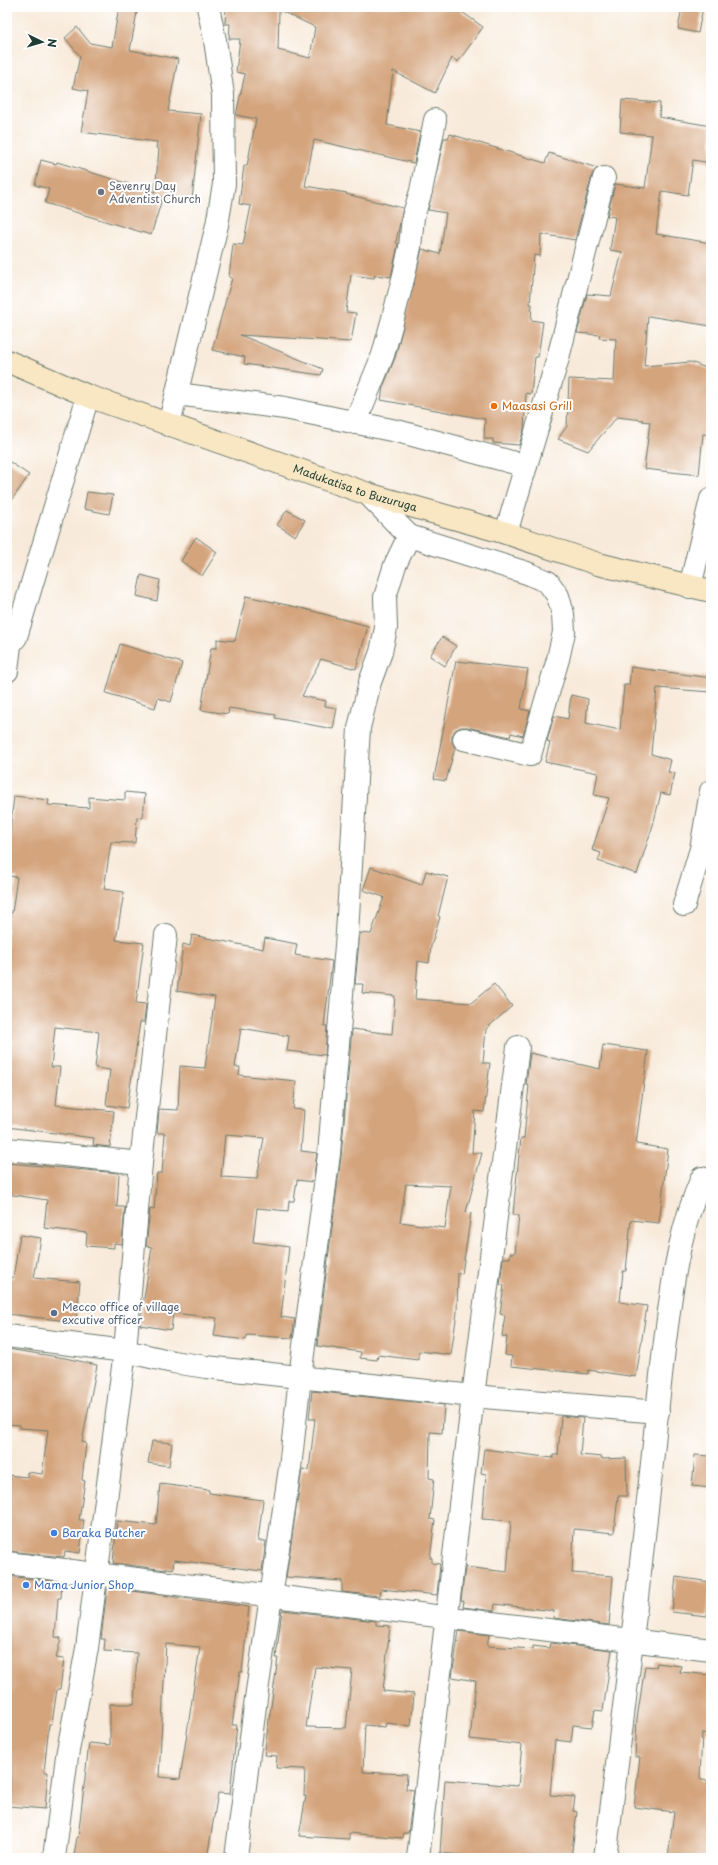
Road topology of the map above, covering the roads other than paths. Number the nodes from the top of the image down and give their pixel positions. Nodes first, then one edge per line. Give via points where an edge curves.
1 (208, 7) edge
2 (435, 120) dead end
3 (604, 178) dead end
4 (7, 361) edge
5 (177, 394) junction
6 (88, 396) junction
7 (355, 423) junction
8 (169, 425) junction
9 (526, 466) junction
10 (368, 494) junction
11 (710, 506) edge
12 (506, 534) junction
13 (409, 536) junction
14 (690, 587) junction
15 (711, 591) edge
16 (8, 646) edge
17 (7, 671) edge
18 (464, 739) dead end
19 (711, 791) edge
20 (684, 905) dead end
21 (166, 935) dead end
22 (518, 1048) dead end
23 (7, 1149) edge
24 (141, 1163) junction
25 (702, 1178) dead end
26 (7, 1336) edge
27 (125, 1352) junction
28 (300, 1377) junction
29 (473, 1396) junction
30 (658, 1412) junction
31 (7, 1563) edge
32 (96, 1573) junction
33 (272, 1597) junction
34 (447, 1616) junction
35 (633, 1640) junction
36 (711, 1650) edge
37 (54, 1858) edge
38 (236, 1858) edge
39 (418, 1858) edge
40 (605, 1858) edge

1 - 5 street via 223,95 224,184 217,225
2 - 7 street via 392,322 383,356
3 - 9 street via 558,358
4 - 6 main road, Madukatisa to Buzuruga
5 - 7 street via 285,408
5 - 8 street
6 - 8 main road, Madukatisa to Buzuruga
6 - 16 street via 16,637
7 - 9 street via 401,432
8 - 10 main road, Madukatisa to Buzuruga
9 - 12 street
10 - 12 main road, Madukatisa to Buzuruga
10 - 13 street
11 - 14 street
12 - 14 main road, Madukatisa to Buzuruga via 598,564
13 - 18 street via 548,582 558,596 563,614 564,632 558,659 530,755
13 - 28 street via 395,564 385,597 386,628 359,728 347,933 329,1154
14 - 15 main road, Madukatisa to Buzuruga
16 - 17 street
19 - 20 street via 701,848
21 - 24 street
22 - 29 street
23 - 24 street
24 - 27 street
25 - 30 street via 682,1230 675,1266 660,1374
26 - 27 street
27 - 28 street via 179,1363
27 - 32 street
28 - 29 street
28 - 33 street
29 - 30 street
29 - 34 street
30 - 35 street
31 - 32 street
32 - 33 street
32 - 37 street via 87,1648 67,1756
33 - 34 street
33 - 38 street via 256,1698
34 - 35 street
34 - 39 street
35 - 36 street
35 - 40 street

